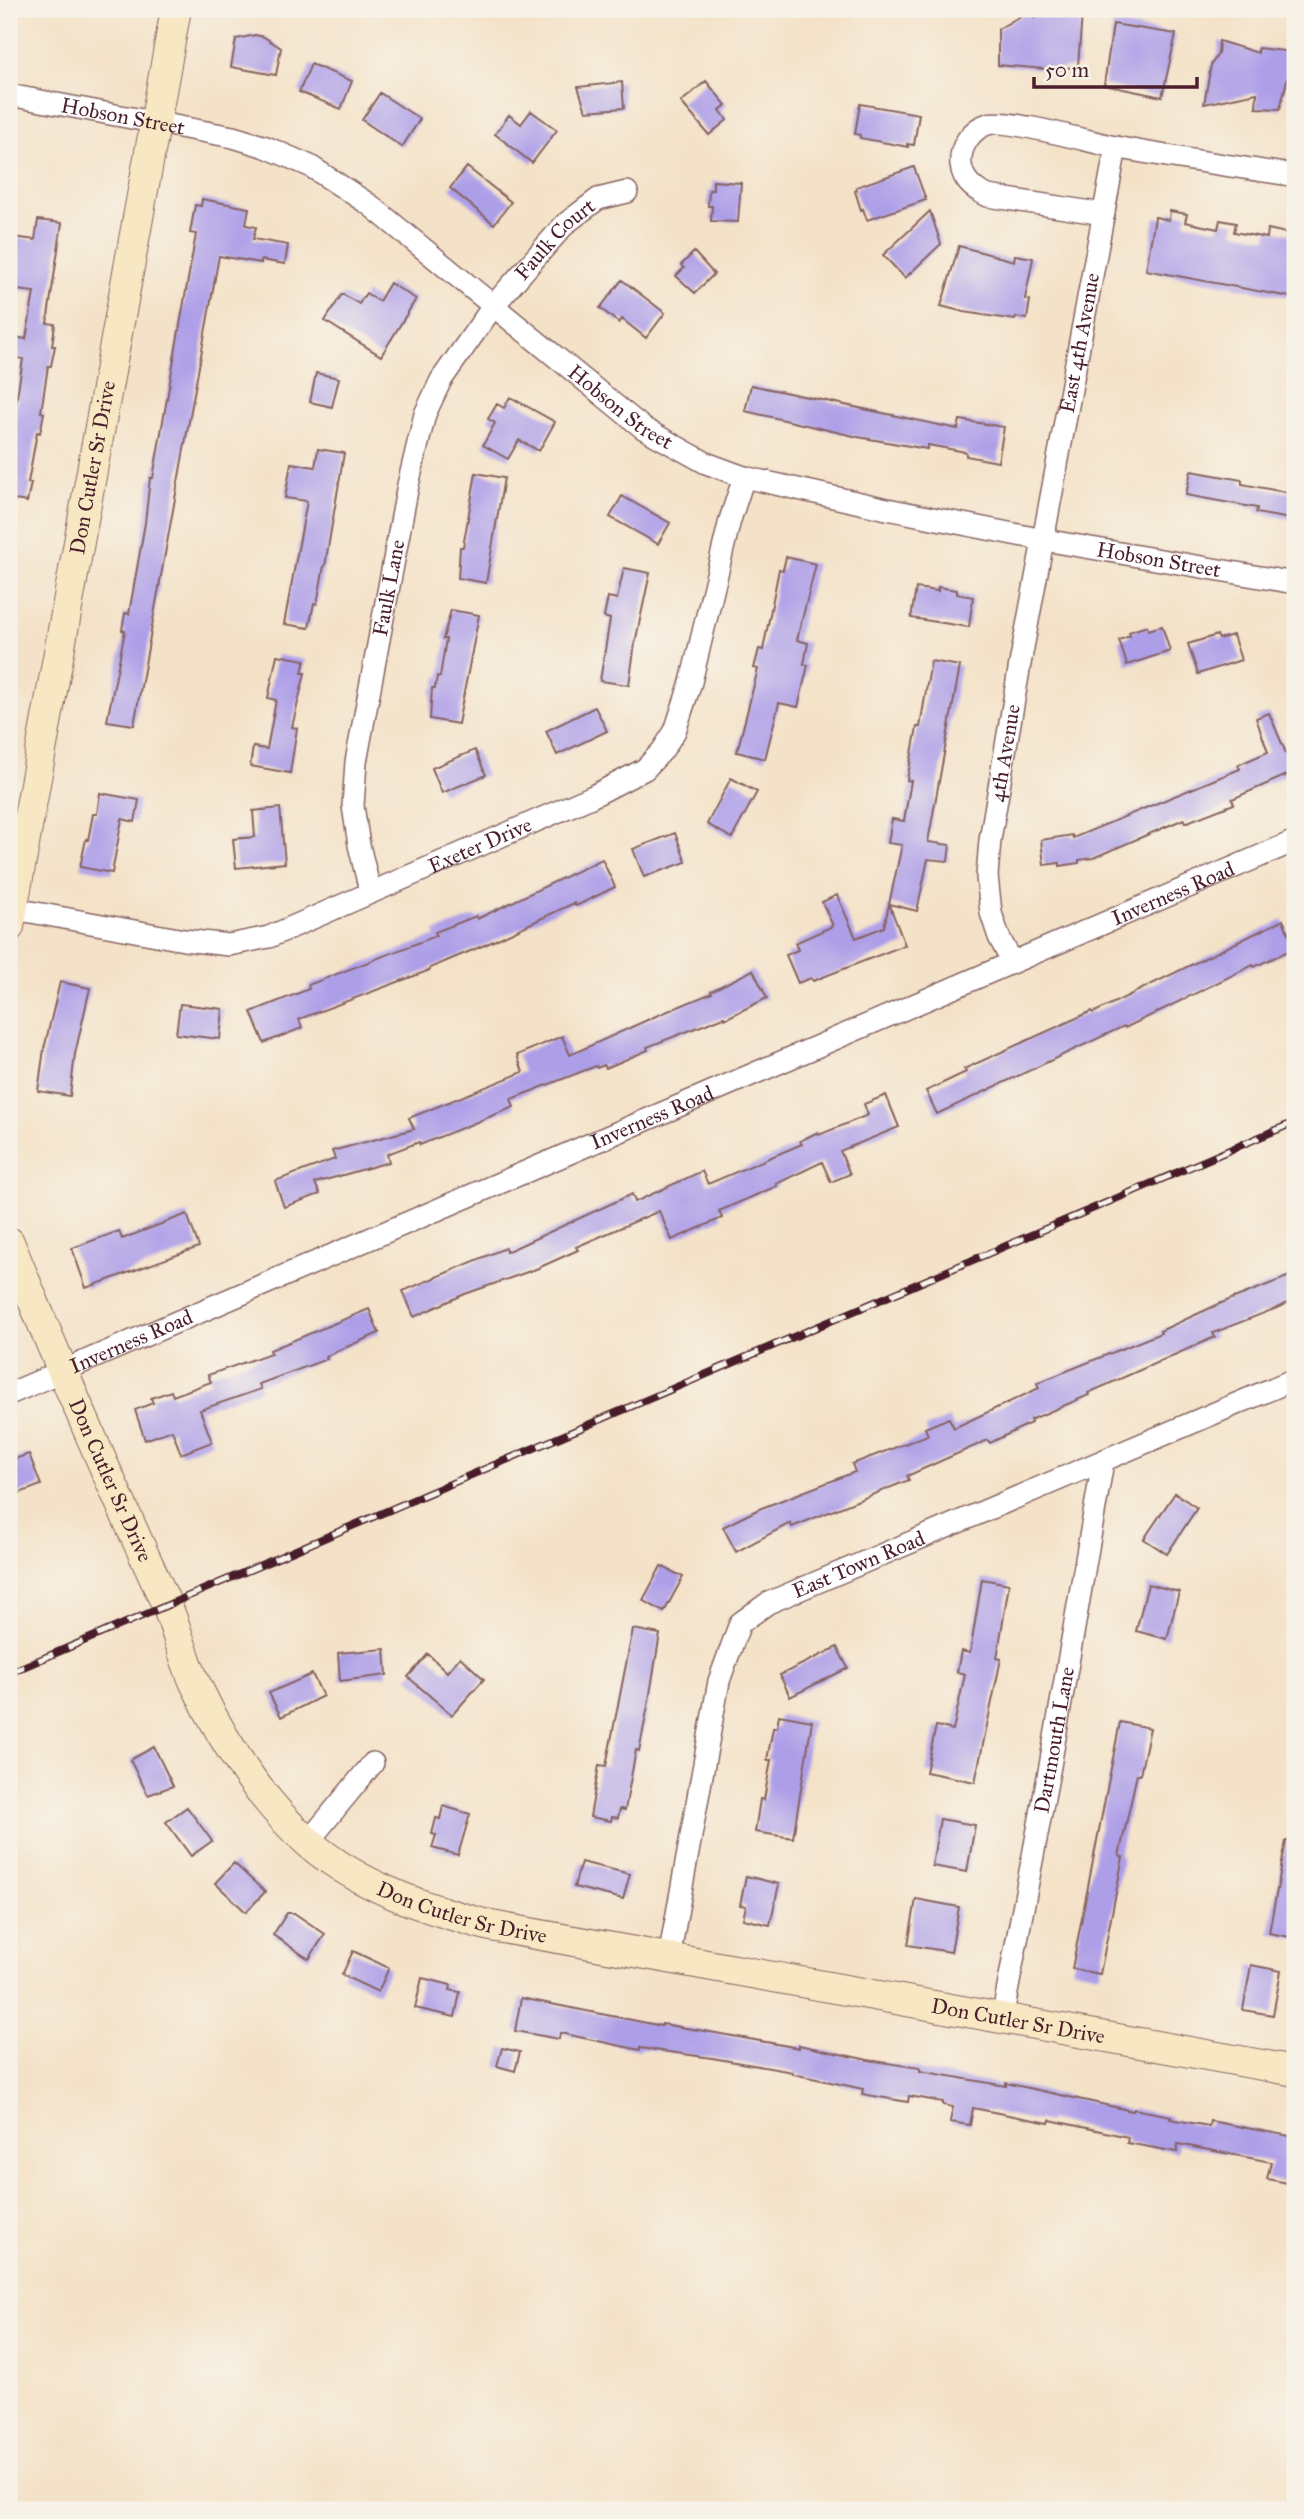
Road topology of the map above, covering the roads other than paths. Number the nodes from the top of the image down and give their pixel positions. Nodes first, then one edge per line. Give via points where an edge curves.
1 (176, 9) edge
2 (9, 95) edge
3 (155, 123) junction
4 (1116, 147) junction
5 (1293, 176) edge
6 (627, 192) dead end
7 (1104, 214) junction
8 (494, 305) junction
9 (744, 477) junction
10 (1044, 540) junction
11 (1295, 583) edge
12 (1295, 841) edge
13 (370, 891) junction
14 (10, 915) edge
15 (1012, 962) junction
16 (9, 1242) edge
17 (63, 1371) junction
18 (1295, 1379) edge
19 (9, 1394) edge
20 (1103, 1462) junction
21 (373, 1763) dead end
22 (308, 1842) junction
23 (669, 1958) junction
24 (1002, 2019) junction
25 (1295, 2071) edge

1 - 3 street, Don Cutler Sr Drive
2 - 3 street, Hobson Street
3 - 8 street, Hobson Street via 233,137 310,166 370,205
3 - 14 street, Don Cutler Sr Drive
4 - 5 street
4 - 7 street, East 4th Avenue
4 - 7 street via 998,122 978,128 961,154 966,180 988,196
6 - 8 street, Faulk Court via 598,199 565,224
7 - 10 street, East 4th Avenue
8 - 9 street, Hobson Street via 643,428 706,463
8 - 13 street, Faulk Lane via 440,380 425,414 408,485 356,762 354,806
9 - 10 street, Hobson Street
9 - 13 street, Exeter Drive via 691,682 676,731 662,751 645,769 592,797
10 - 11 street, Hobson Street
10 - 15 street, 4th Avenue via 987,876 991,913
12 - 15 street, Inverness Road
13 - 14 street, Exeter Drive via 269,937 229,945
15 - 17 street, Inverness Road
16 - 17 street, Don Cutler Sr Drive
17 - 19 street, Inverness Road
17 - 22 street, Don Cutler Sr Drive via 167,1605 195,1684 248,1774
18 - 20 street, East Town Road
20 - 23 street, East Town Road via 768,1604 740,1623 719,1681
20 - 24 street, Dartmouth Lane
21 - 22 street
22 - 23 street, Don Cutler Sr Drive via 368,1882 447,1914
23 - 24 street, Don Cutler Sr Drive
24 - 25 street, Don Cutler Sr Drive

